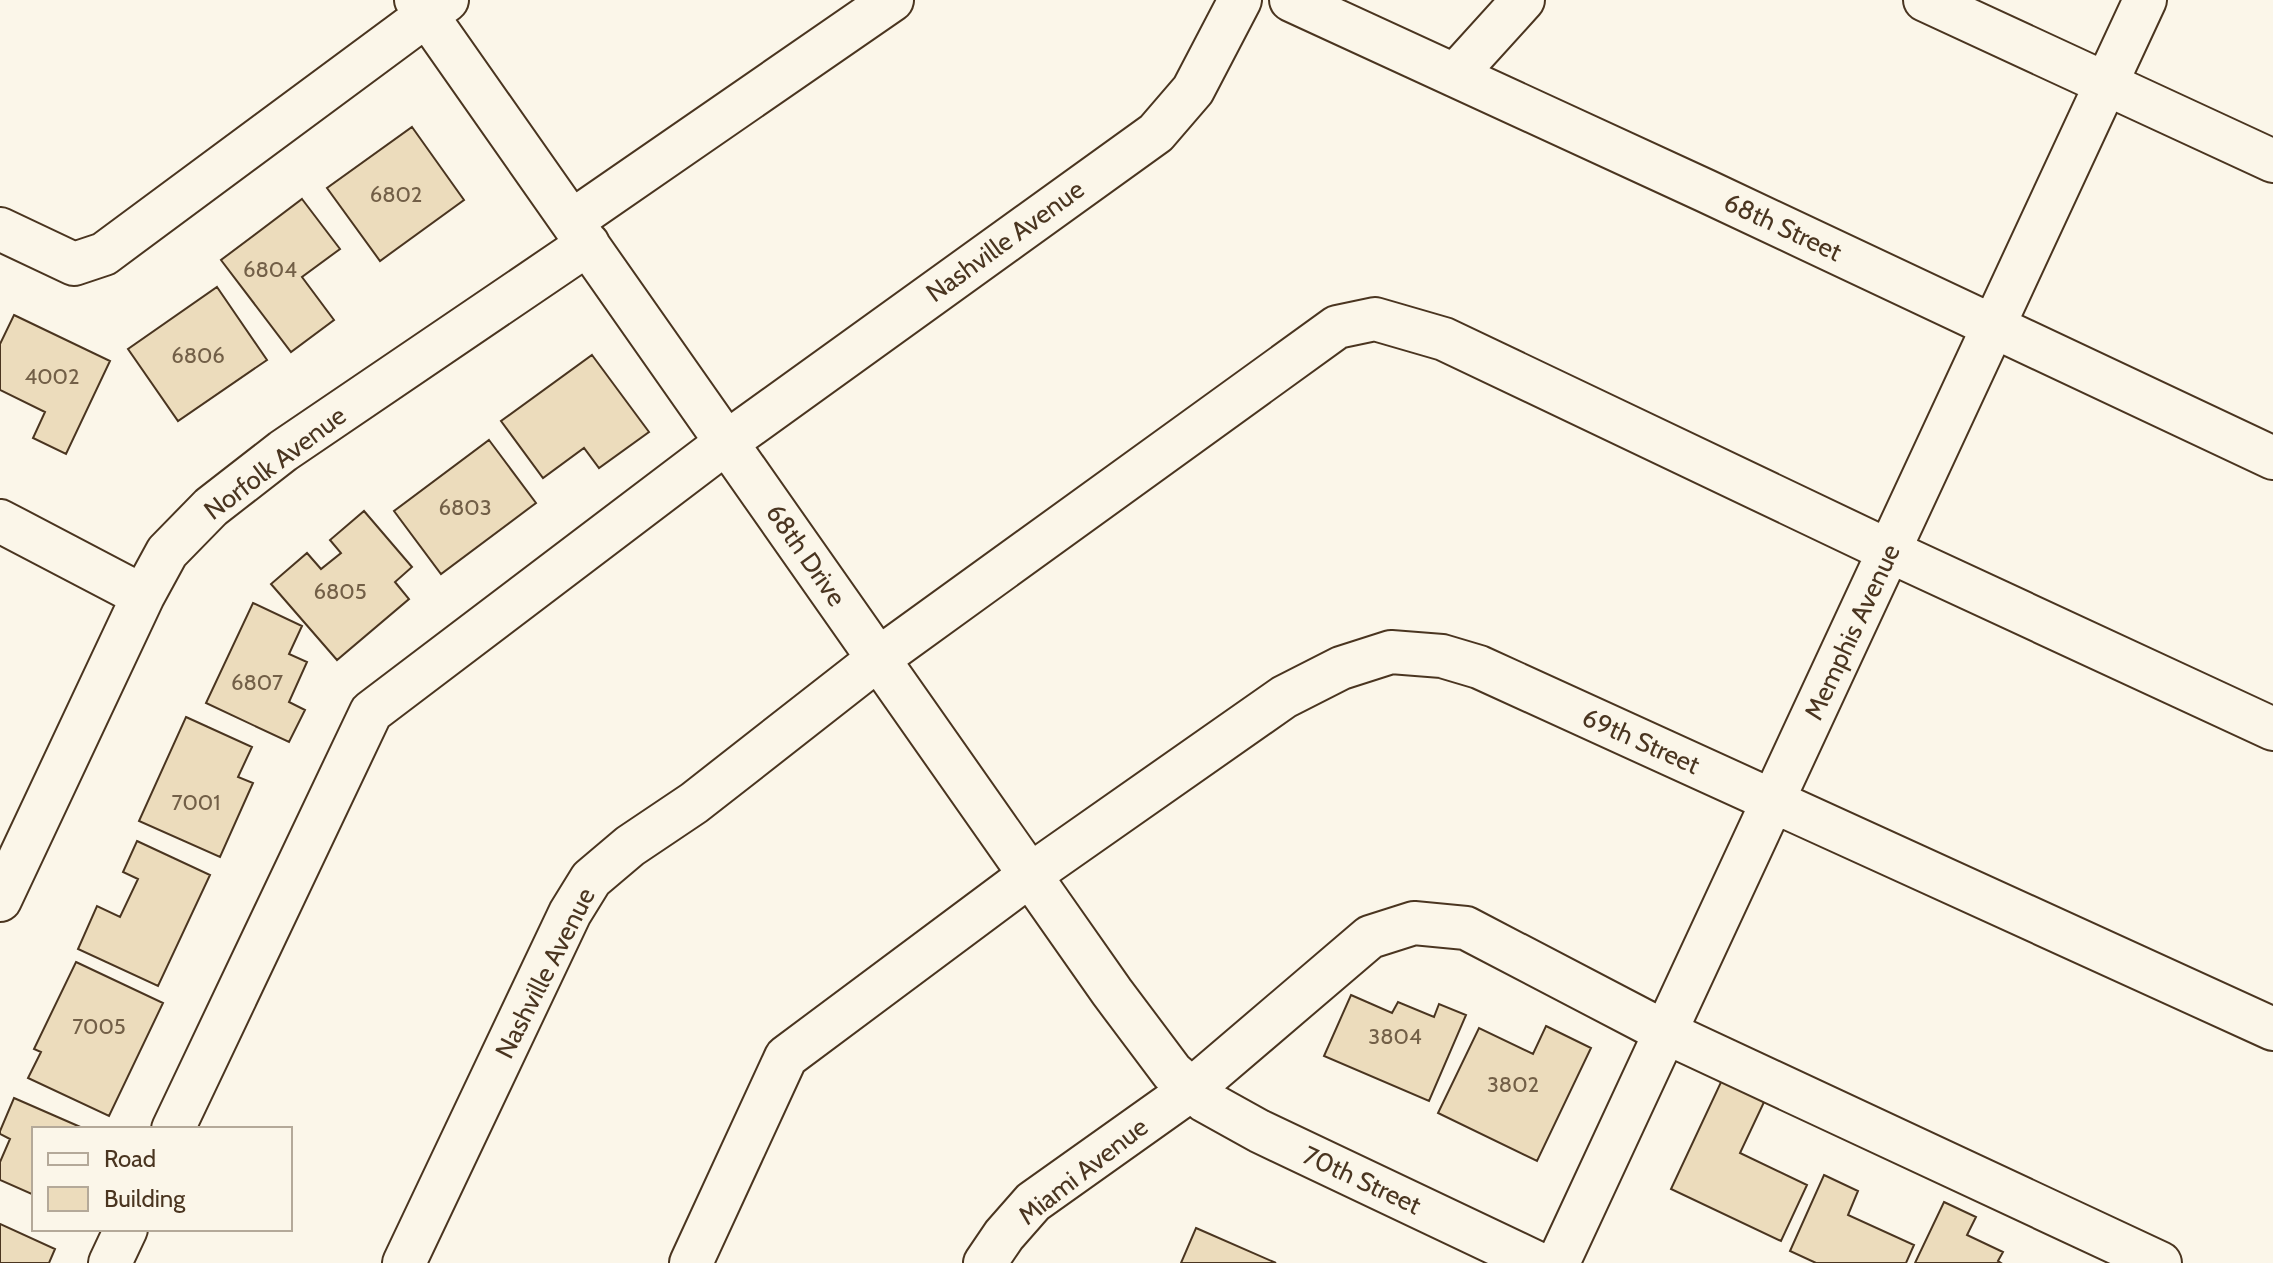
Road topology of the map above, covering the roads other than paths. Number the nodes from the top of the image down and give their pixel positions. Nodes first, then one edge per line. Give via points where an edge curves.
1 (892, 0) edge
2 (1240, 0) edge
3 (1291, 0) edge
4 (1523, 0) edge
5 (1925, 0) edge
6 (2145, 0) edge
7 (430, 5) edge
8 (1455, 75) junction
9 (2107, 84) junction
10 (2273, 161) edge
11 (0, 229) edge
12 (580, 232) junction
13 (1993, 326) junction
14 (727, 442) junction
15 (2273, 458) edge
16 (0, 521) edge
17 (1889, 551) junction
18 (143, 596) junction
19 (878, 659) junction
20 (2273, 729) edge
21 (1773, 800) junction
22 (1030, 875) junction
23 (0, 900) edge
24 (2273, 1029) edge
25 (1665, 1032) junction
26 (1192, 1089) junction
27 (174, 1127) edge
28 (125, 1231) edge
29 (110, 1263) edge
30 (404, 1263) edge
31 (691, 1263) edge
32 (985, 1263) edge
33 (1537, 1263) edge
34 (1558, 1263) edge
35 (2160, 1263) edge

1 - 12 street, Norfolk Avenue
2 - 14 street, Nashville Avenue via 1193,90 1156,133
3 - 8 street, 68th Street
4 - 8 street
5 - 9 street
6 - 9 street, Memphis Avenue
7 - 11 street via 104,254 74,264
7 - 12 street, 68th Drive
8 - 13 street, 68th Street
9 - 10 street
9 - 13 street, Memphis Avenue
12 - 14 street, 68th Drive
12 - 18 street, Norfolk Avenue via 211,507 167,552
13 - 15 street, 68th Street
13 - 17 street, Memphis Avenue
14 - 19 street, 68th Drive
14 - 27 street, Nashville Avenue via 371,712
16 - 18 street
17 - 19 street, Nashville Avenue via 1444,339 1375,319 1337,327
17 - 20 street, Nashville Avenue
17 - 21 street, Memphis Avenue
18 - 23 street, Norfolk Avenue
19 - 22 street, 68th Drive
19 - 30 street, Nashville Avenue via 591,879
21 - 22 street, 69th Street via 1479,667 1442,656 1391,652 1341,668 1284,697
21 - 24 street, 69th Street
21 - 25 street, Memphis Avenue
22 - 26 street, 68th Drive via 1172,1072
22 - 31 street, 69th Street via 786,1057
25 - 26 street, Miami Avenue via 1466,928 1414,923 1370,937
25 - 34 street, Memphis Avenue
25 - 35 street, Miami Avenue
26 - 32 street, Miami Avenue via 1033,1202
26 - 33 street, 70th Street via 1259,1131
28 - 29 street

